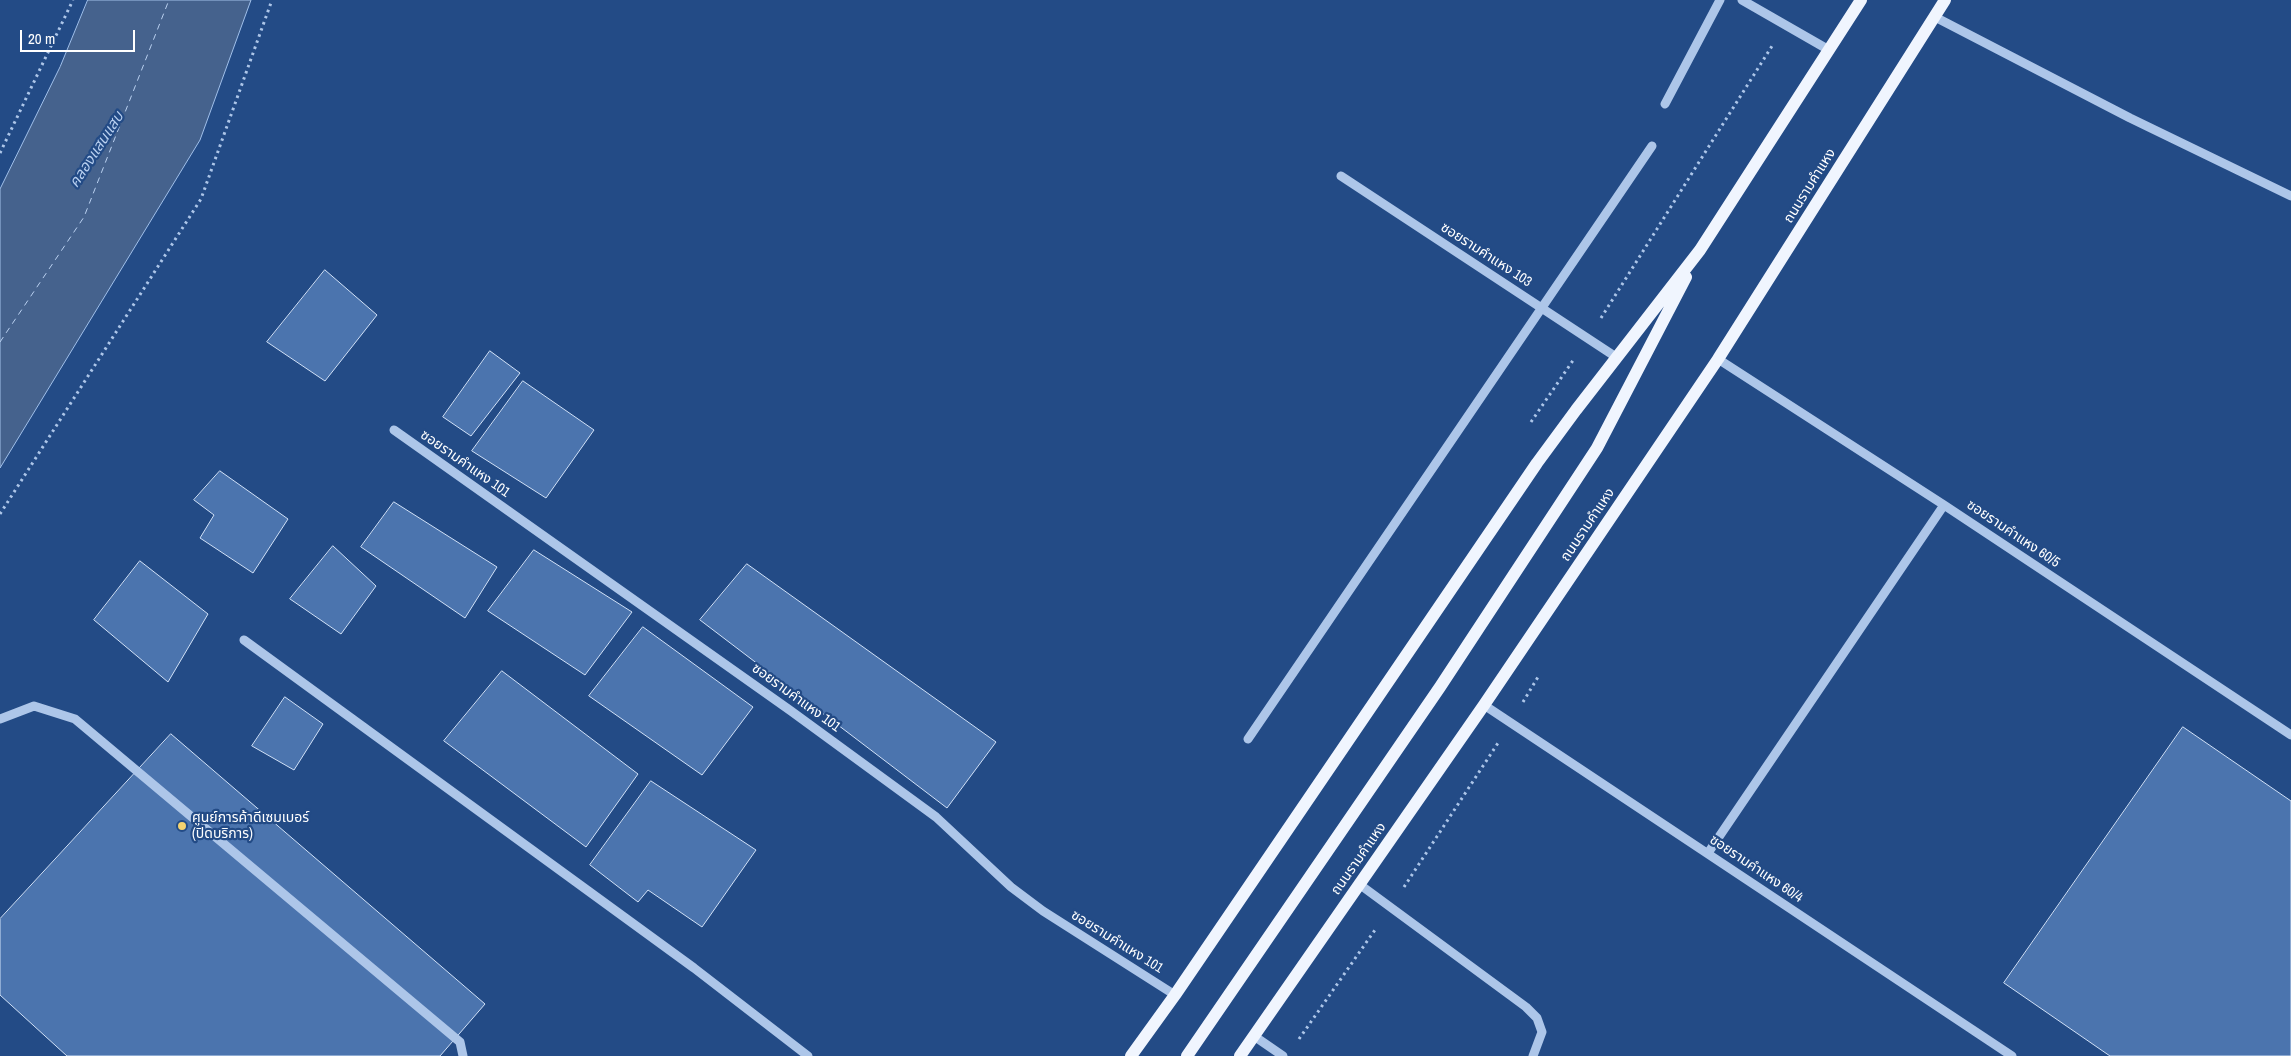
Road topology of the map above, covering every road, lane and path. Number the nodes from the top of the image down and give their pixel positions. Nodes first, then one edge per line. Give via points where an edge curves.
1 (73, 0) edge
2 (272, 0) edge
3 (1720, 0) edge
4 (1742, 0) edge
5 (1861, 0) edge
6 (1945, 0) edge
7 (1935, 17) junction
8 (1785, 25) junction
9 (1830, 50) junction
10 (1665, 104) dead end
11 (1652, 146) dead end
12 (0, 153) edge
13 (1341, 176) dead end
14 (2291, 196) edge
15 (1700, 250) junction
16 (1543, 309) junction
17 (1588, 339) junction
18 (1616, 357) junction
19 (1718, 359) junction
20 (1526, 429) dead end
21 (394, 430) dead end
22 (1944, 505) junction
23 (0, 514) edge
24 (244, 640) dead end
25 (1540, 674) dead end
26 (1484, 705) junction
27 (0, 719) edge
28 (1511, 723) junction
29 (2291, 735) edge
30 (1248, 739) dead end
31 (1708, 853) junction
32 (1359, 884) junction
33 (1391, 907) junction
34 (1175, 995) junction
35 (1254, 1036) junction
36 (1298, 1040) dead end
37 (463, 1056) edge
38 (808, 1056) edge
39 (1131, 1056) edge
40 (1187, 1056) edge
41 (1240, 1056) edge
42 (1283, 1056) edge
43 (1533, 1056) edge
44 (2012, 1056) edge

1 - 12 path
2 - 23 path via 201,199
3 - 10 street
4 - 8 street
5 - 9 main road
6 - 7 main road, ถนนรามคำแหง
7 - 14 street via 2130,118
7 - 19 main road, ถนนรามคำแหง
8 - 9 street
8 - 17 path
9 - 15 main road
11 - 16 street
13 - 16 street, ซอยรามคำแหง 103
15 - 18 main road
15 - 40 main road via 1597,448 1440,687
16 - 17 street, ซอยรามคำแหง 103
16 - 30 street
17 - 18 street, ซอยรามคำแหง 103
17 - 20 path
18 - 34 main road via 1494,526
19 - 22 street, ซอยรามคำแหง 60/5
19 - 26 main road, ถนนรามคำแหง
21 - 34 street, ซอยรามคำแหง 101 via 936,817 1011,887 1043,911
22 - 29 street, ซอยรามคำแหง 60/5
22 - 31 street
24 - 38 street via 679,956
25 - 28 path
26 - 28 street, ซอยรามคำแหง 60/4
26 - 32 main road, ถนนรามคำแหง
27 - 37 street via 34,706 75,719 460,1042
28 - 31 street, ซอยรามคำแหง 60/4
28 - 33 path
31 - 44 street, ซอยรามคำแหง 60/4
32 - 33 street
32 - 35 main road, ถนนรามคำแหง
33 - 36 path
33 - 43 street via 1537,1018 1542,1032
34 - 39 main road
35 - 41 main road, ถนนรามคำแหง
35 - 42 street

